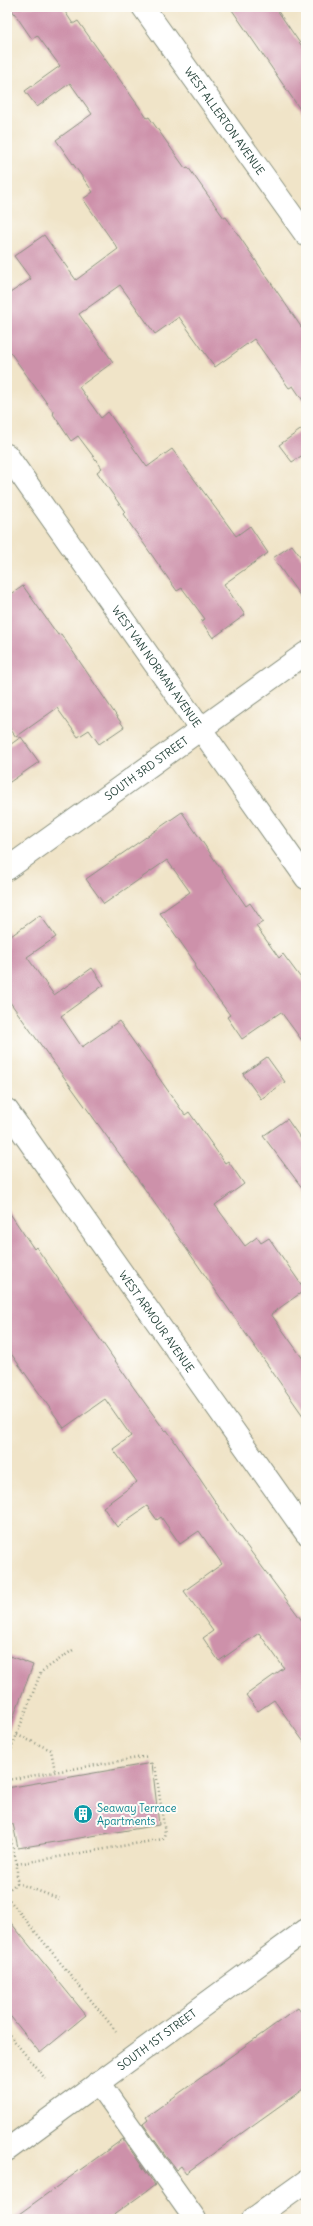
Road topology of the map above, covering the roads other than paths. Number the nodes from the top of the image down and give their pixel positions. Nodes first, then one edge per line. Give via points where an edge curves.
1 (143, 7) edge
2 (306, 235) edge
3 (7, 455) edge
4 (306, 653) edge
5 (202, 728) junction
6 (7, 869) edge
7 (306, 878) edge
8 (7, 1110) edge
9 (306, 1533) edge
10 (306, 1930) edge
11 (98, 2082) junction
12 (7, 2150) edge
13 (306, 2181) edge
14 (195, 2219) edge
15 (253, 2219) edge

1 - 2 street, WEST ALLERTON AVENUE
3 - 5 street, WEST VAN NORMAN AVENUE
4 - 5 street, SOUTH 3RD STREET
5 - 6 street, SOUTH 3RD STREET
5 - 7 street, WEST VAN NORMAN AVENUE
8 - 9 street, WEST ARMOUR AVENUE
10 - 11 street, SOUTH 1ST STREET
11 - 12 street, SOUTH 1ST STREET
11 - 14 street
13 - 15 street

